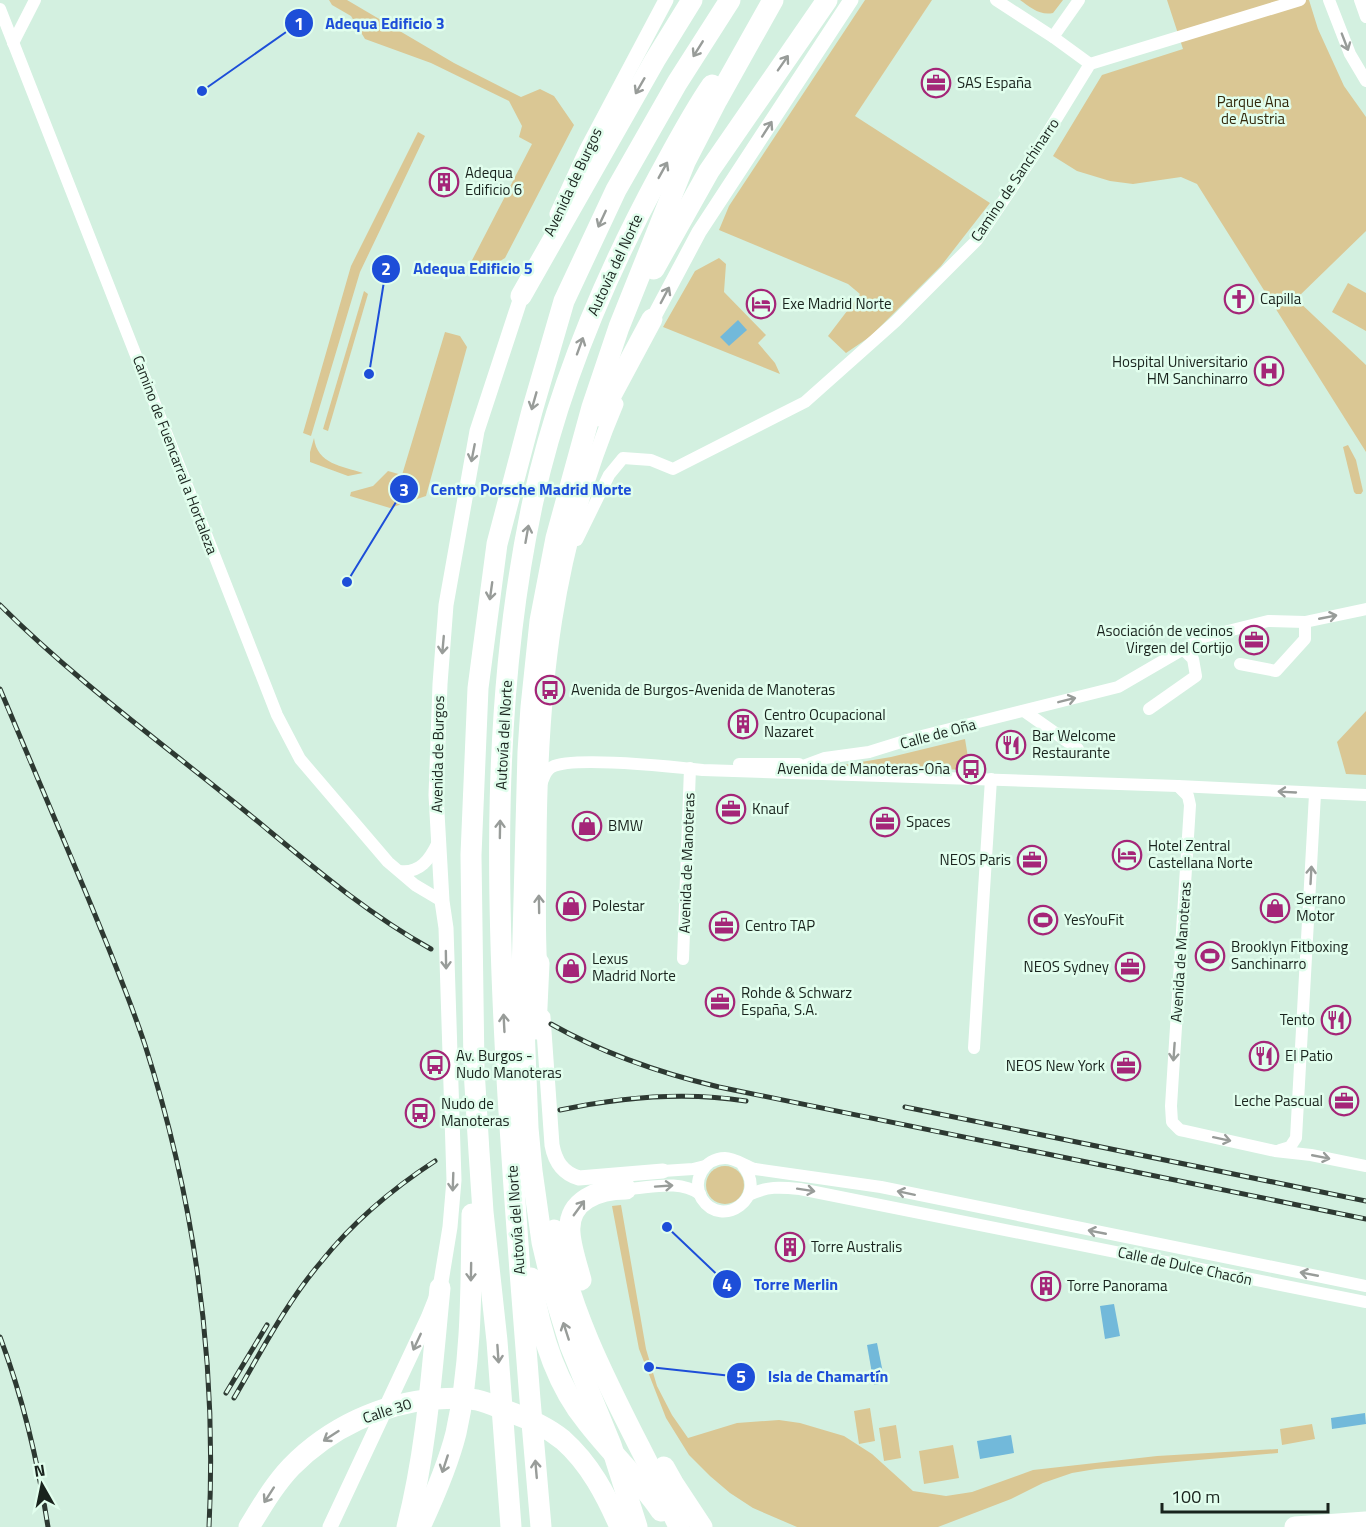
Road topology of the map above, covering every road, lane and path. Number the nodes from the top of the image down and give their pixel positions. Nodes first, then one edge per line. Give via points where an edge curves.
1 (36, 0) edge
2 (666, 0) edge
3 (692, 0) edge
4 (730, 0) edge
5 (771, 0) edge
6 (827, 0) edge
7 (851, 0) edge
8 (996, 0) edge
9 (1079, 0) edge
10 (1300, 0) edge
11 (1329, 0) edge
12 (1360, 0) edge
13 (0, 9) edge
14 (1366, 17) edge
15 (1053, 37) junction
16 (13, 43) junction
17 (1090, 64) junction
18 (1366, 81) edge
19 (521, 296) junction
20 (652, 320) joint
21 (592, 407) junction
22 (563, 540) junction
23 (1366, 609) edge
24 (1305, 622) junction
25 (1184, 649) junction
26 (1240, 664) dead end
27 (1149, 709) dead end
28 (542, 711) junction
29 (1024, 711) junction
30 (1078, 749) dead end
31 (576, 762) junction
32 (809, 764) junction
33 (690, 768) junction
34 (745, 771) junction
35 (845, 774) junction
36 (991, 779) junction
37 (1178, 786) junction
38 (1204, 787) junction
39 (539, 789) junction
40 (1315, 794) junction
41 (1366, 795) edge
42 (1190, 805) junction
43 (438, 840) junction
44 (399, 871) junction
45 (525, 886) junction
46 (442, 902) junction
47 (683, 959) dead end
48 (539, 963) junction
49 (974, 1048) dead end
50 (535, 1059) junction
51 (1275, 1151) junction
52 (479, 1152) junction
53 (512, 1166) junction
54 (705, 1166) junction
55 (743, 1166) junction
56 (1366, 1166) edge
57 (663, 1171) joint
58 (880, 1187) junction
59 (626, 1189) joint
60 (700, 1194) junction
61 (749, 1195) junction
62 (878, 1204) junction
63 (1008, 1214) junction
64 (1005, 1230) junction
65 (1133, 1240) junction
66 (1131, 1255) junction
67 (1262, 1265) junction
68 (1260, 1282) junction
69 (1366, 1286) edge
70 (440, 1288) junction
71 (1366, 1302) edge
72 (630, 1427) junction
73 (1366, 1522) edge
74 (249, 1527) edge
75 (330, 1527) edge
76 (407, 1527) edge
77 (420, 1527) edge
78 (512, 1527) edge
79 (541, 1527) edge
80 (620, 1527) edge
81 (637, 1527) edge
82 (670, 1527) edge
83 (679, 1527) edge
84 (694, 1527) edge
85 (702, 1527) edge
86 (1294, 1527) edge

1 - 16 street
2 - 19 street, Avenida de Burgos via 586,149
3 -> 19 highway
4 -> 52 highway, Autovía del Norte via 626,172 564,301 497,544 478,688 471,855
5 - 21 highway via 685,162 619,327
53 -> 5 highway, Autovía del Norte via 504,1018 502,772 511,630 533,502 556,413 588,323 628,233 694,111
21 -> 6 highway via 650,277 709,171
20 -> 7 street via 699,232
8 - 15 street
9 - 15 street
10 - 17 street
11 -> 18 street via 1350,54
12 - 14 street
13 - 16 street, Camino de Fuencarral a Hortaleza
15 - 17 street
16 - 44 street, Camino de Fuencarral a Hortaleza via 277,714 300,759
17 - 22 street, Camino de Sanchinarro via 977,240 896,321 805,402 674,469 651,460 623,458 609,474 577,540
19 -> 43 street, Avenida de Burgos via 477,431 451,571 440,684
20 - 22 highway via 604,408
21 - 22 highway
22 - 28 street
22 - 45 highway via 540,621 528,752
24 -> 23 street, Calle de Oña
24 - 25 street, Calle de Oña via 1268,621 1204,637
24 - 26 street via 1305,639 1276,671
25 - 27 street via 1193,659 1196,676
29 -> 25 street, Calle de Oña via 1118,687
28 - 31 street via 548,752 558,759
28 - 39 street
29 - 30 street
29 - 32 street, Calle de Oña
31 - 33 street
31 - 39 street via 551,767
32 - 33 street
32 - 34 street, Calle de Oña
32 - 35 street
33 - 34 street
33 - 47 street, Avenida de Manoteras
34 - 35 street
35 - 36 street
36 - 37 street
36 - 49 street
37 - 38 street
37 - 42 street via 1188,796
40 -> 38 street
38 - 42 street via 1192,795
48 -> 39 street
40 - 41 street
51 -> 40 street via 1290,1147 1296,1138
42 -> 51 street, Avenida de Manoteras via 1172,1122 1180,1130
43 - 44 street via 418,868
43 - 46 street, Avenida de Burgos
44 - 46 street, Camino de Fuencarral a Hortaleza
45 - 50 highway
81 -> 45 highway via 611,1445 570,1345 542,1242 532,1171 523,1016
46 -> 70 street, Avenida de Burgos via 454,1180
48 - 50 highway
48 - 57 street via 554,1157 569,1175 579,1178
50 - 72 highway via 542,1155 558,1249 590,1345
51 -> 56 street
52 -> 77 highway via 472,1170 470,1345 456,1434
52 -> 78 highway, Autovía del Norte
79 -> 53 highway, Autovía del Norte
53 - 82 highway via 540,1324 555,1366 586,1421 646,1490
54 - 55 street via 724,1158
54 - 57 street
54 - 60 street via 698,1179
55 - 58 street, Calle de Dulce Chacón
55 - 61 street via 750,1176
58 - 62 street
63 -> 58 street, Calle de Dulce Chacón
59 -> 60 street via 679,1185
85 -> 59 highway via 673,1483 614,1366 594,1320 570,1235 574,1214 588,1197
60 - 61 street via 707,1204 724,1211 741,1205
61 -> 62 street, Calle de Dulce Chacón via 782,1187
62 - 64 street, Calle de Dulce Chacón
63 - 64 street
65 -> 63 street, Calle de Dulce Chacón
64 - 66 street, Calle de Dulce Chacón
65 - 66 street
65 - 67 street, Calle de Dulce Chacón
66 - 68 street, Calle de Dulce Chacón
67 - 68 street
69 -> 67 street, Calle de Dulce Chacón
68 - 71 street, Calle de Dulce Chacón
70 -> 75 street, Avenida de Burgos
70 - 76 highway via 428,1416 419,1480
72 - 83 highway
72 - 84 highway
73 - 86 highway
80 -> 74 highway, Calle 30 via 595,1477 562,1439 535,1422 476,1400 450,1398 398,1405 360,1418 323,1441 292,1466

